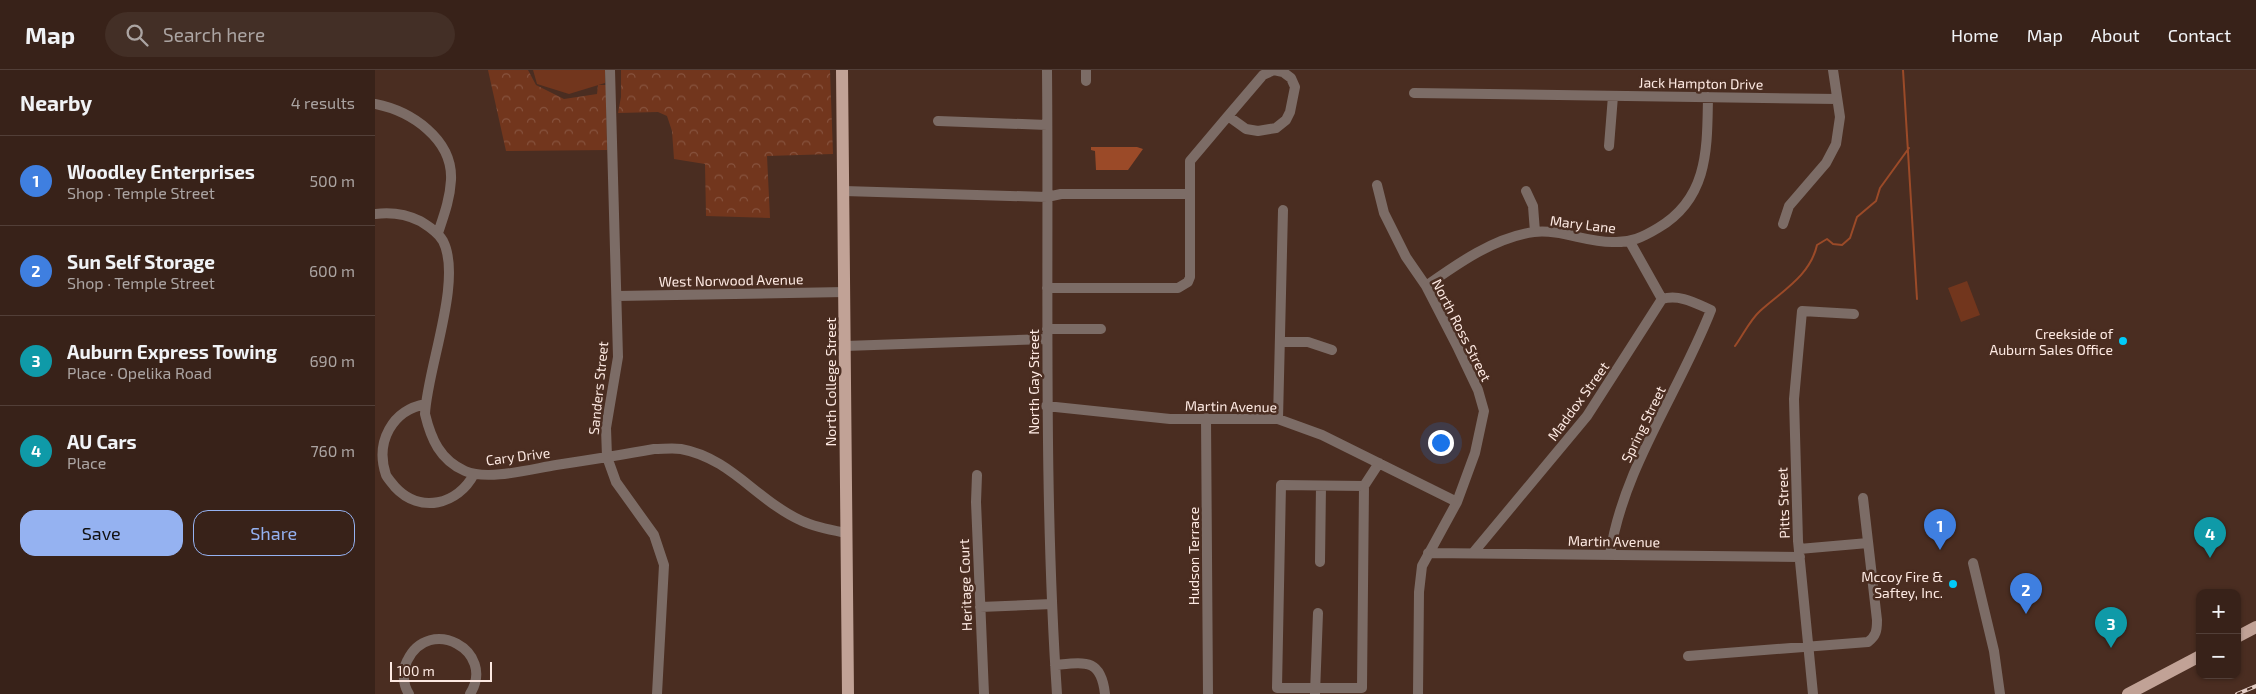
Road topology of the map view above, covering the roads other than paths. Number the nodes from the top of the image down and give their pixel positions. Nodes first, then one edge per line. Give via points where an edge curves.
1 (610, 70) edge
2 (842, 70) edge
3 (1047, 70) edge
4 (1086, 70) edge
5 (1833, 70) edge
6 (1086, 81) dead end
7 (1413, 93) dead end
8 (1613, 96) junction
9 (1708, 97) junction
10 (1837, 99) junction
11 (375, 104) edge
12 (1228, 116) junction
13 (938, 121) dead end
14 (1047, 126) junction
15 (1609, 146) dead end
16 (1377, 184) dead end
17 (1526, 191) dead end
18 (843, 192) junction
19 (1190, 194) junction
20 (1047, 197) junction
21 (1283, 210) dead end
22 (375, 214) edge
23 (1783, 224) dead end
24 (1535, 232) junction
25 (438, 233) junction
26 (1630, 242) junction
27 (1426, 286) junction
28 (1047, 288) junction
29 (845, 292) junction
30 (617, 296) junction
31 (1662, 300) junction
32 (1854, 314) dead end
33 (1101, 329) dead end
34 (1047, 334) junction
35 (1280, 342) junction
36 (845, 346) junction
37 (1332, 350) dead end
38 (426, 404) junction
39 (1046, 406) junction
40 (1206, 418) junction
41 (1278, 419) junction
42 (607, 457) junction
43 (1379, 463) junction
44 (474, 474) junction
45 (977, 475) dead end
46 (1321, 486) junction
47 (1364, 486) junction
48 (1863, 498) dead end
49 (1457, 502) junction
50 (846, 533) junction
51 (1868, 543) junction
52 (1428, 553) junction
53 (1473, 553) junction
54 (1799, 553) junction
55 (1610, 555) junction
56 (1319, 562) dead end
57 (1973, 564) dead end
58 (1052, 604) junction
59 (980, 607) junction
60 (1317, 613) dead end
61 (2256, 627) edge
62 (2241, 634) edge
63 (1808, 646) junction
64 (1688, 656) dead end
65 (2196, 658) edge
66 (1055, 665) junction
67 (1315, 691) edge
68 (409, 694) edge
69 (470, 694) edge
70 (657, 694) edge
71 (848, 694) edge
72 (984, 694) edge
73 (1057, 694) edge
74 (1105, 694) edge
75 (1208, 694) edge
76 (1418, 694) edge
77 (1813, 694) edge
78 (1999, 694) edge
79 (2129, 694) edge

1 - 30 street, Sanders Street
2 - 18 main road, North College Street
3 - 14 street, North Gay Street
4 - 6 street
5 - 10 street
7 - 8 street, Jack Hampton Drive
8 - 9 street, Jack Hampton Drive
8 - 15 street
9 - 10 street, Jack Hampton Drive
9 - 26 street, Mary Lane via 1707,147 1703,171 1694,192 1680,211 1661,226
10 - 23 street via 1839,123 1836,144 1826,163 1789,206
11 - 25 street via 416,120 434,134 446,155 451,178 449,201
12 - 12 street via 1263,75 1274,70 1291,78 1295,87 1290,112 1276,128 1246,130
12 - 19 street via 1191,161
13 - 14 street
14 - 20 street, North Gay Street
16 - 27 street, North Ross Street via 1384,214 1406,257
17 - 24 street via 1533,206
18 - 20 street
18 - 29 main road, North College Street
19 - 20 street via 1061,194
19 - 28 street via 1190,277 1183,286
20 - 28 street, North Gay Street
21 - 35 street
22 - 25 street via 399,214 416,219
24 - 26 street, Mary Lane via 1558,233 1597,242
24 - 27 street, Mary Lane via 1517,235 1494,245 1452,267
25 - 38 street, Cary Drive via 448,256 449,280
26 - 31 street
27 - 49 street, North Ross Street via 1478,390 1484,411 1475,453
28 - 34 street, North Gay Street
29 - 30 street, West Norwood Avenue
29 - 36 main road, North College Street
30 - 42 street, Sanders Street via 618,357 606,428
31 - 53 street, Maddox Street via 1587,416
31 - 55 street, Spring Street via 1679,297 1711,310 1626,491 1613,531
32 - 54 street, Pitts Street via 1802,311 1794,399
33 - 34 street
34 - 36 street
34 - 39 street, North Gay Street
35 - 37 street via 1308,342
35 - 41 street
36 - 50 main road, North College Street
38 - 44 street, Cary Drive via 430,436 443,456
38 - 44 street via 405,410 386,429 380,452 386,476 402,494 425,503 449,500 468,486
39 - 40 street, Martin Avenue via 1170,419
39 - 58 street, North Gay Street
40 - 41 street, Martin Avenue
40 - 75 street, Hudson Terrace
41 - 43 street, Martin Avenue via 1322,435
42 - 44 street, Cary Drive via 502,474
42 - 50 street, Cary Drive via 679,448 703,454 724,465 802,521
42 - 70 street, Sanders Street via 616,482 654,535 664,565
43 - 47 street
43 - 49 street, Martin Avenue
45 - 59 street, Heritage Court
46 - 47 street
46 - 56 street
46 - 67 street via 1281,485 1277,688
47 - 67 street via 1362,688
48 - 51 street
49 - 52 street, North Ross Street
50 - 71 main road, North College Street
51 - 54 street, Martin Avenue
51 - 63 street via 1877,620 1874,638 1867,642
52 - 53 street, Martin Avenue
52 - 76 street, North Ross Street via 1422,566 1419,592
53 - 55 street, Martin Avenue
54 - 55 street, Martin Avenue
54 - 63 street, Pitts Street
57 - 78 street via 1994,651
58 - 59 street
58 - 66 street, North Gay Street
59 - 72 street, Heritage Court
60 - 67 street
61 - 62 main road
63 - 64 street
63 - 77 street, Pitts Street
65 - 79 main road
66 - 73 street, North Gay Street
66 - 74 street via 1080,663 1096,667 1102,674
68 - 69 street via 403,678 410,654 419,645 441,638 463,646 471,655 476,677

